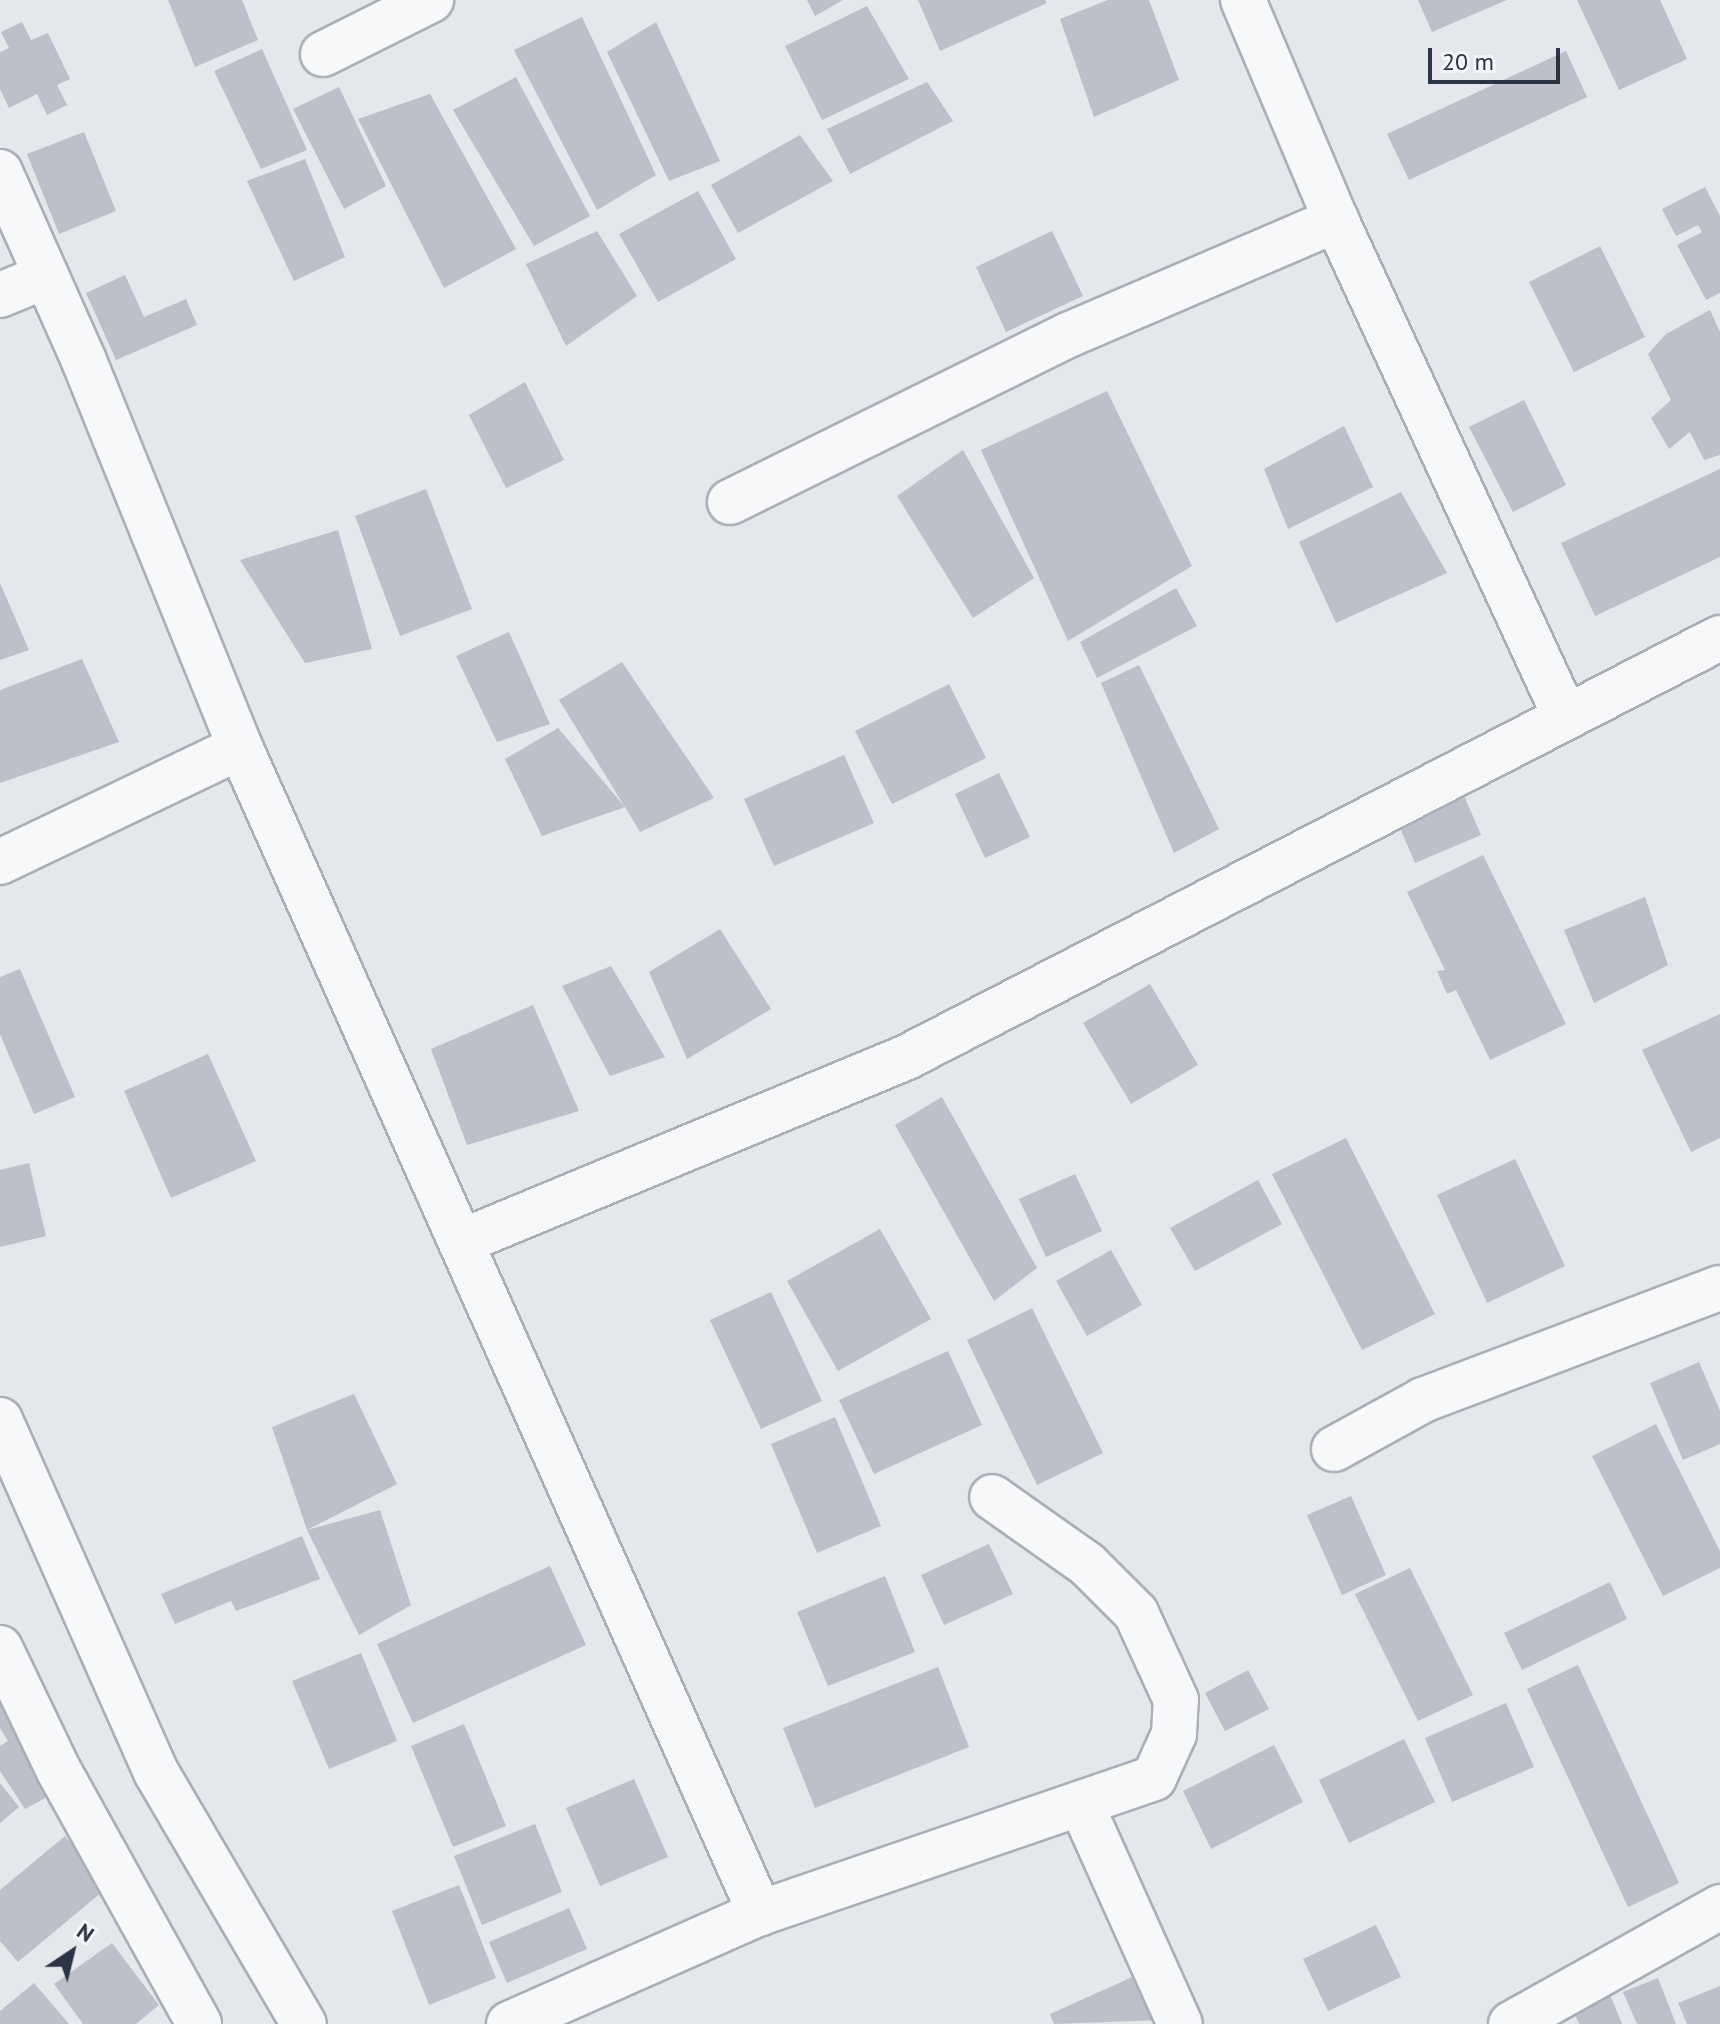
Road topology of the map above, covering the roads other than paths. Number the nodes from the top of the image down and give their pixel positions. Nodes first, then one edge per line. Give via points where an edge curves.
1 (431, 0) edge
2 (1243, 0) edge
3 (323, 54) dead end
4 (0, 172) edge
5 (1336, 220) junction
6 (46, 276) junction
7 (0, 295) edge
8 (730, 502) dead end
9 (1720, 638) edge
10 (1564, 714) junction
11 (240, 747) junction
12 (0, 862) edge
13 (463, 1241) junction
14 (1720, 1288) edge
15 (0, 1420) edge
16 (1334, 1449) dead end
17 (992, 1497) dead end
18 (0, 1648) edge
19 (1081, 1804) junction
20 (1720, 1907) edge
21 (760, 1913) junction
22 (199, 2024) edge
23 (304, 2024) edge
24 (509, 2024) edge
25 (1180, 2024) edge
26 (1511, 2024) edge

1 - 3 street
2 - 5 street
4 - 6 street
5 - 8 street via 1068,335
5 - 10 street
6 - 7 street
6 - 11 street
9 - 10 street
10 - 13 street via 907,1057
11 - 12 street
11 - 13 street
13 - 21 street
14 - 16 street via 1423,1400
15 - 23 street via 156,1772
17 - 19 street via 1087,1564 1136,1613 1176,1700 1174,1734 1154,1778
18 - 22 street via 59,1771
19 - 21 street
19 - 25 street
20 - 26 street
21 - 24 street

